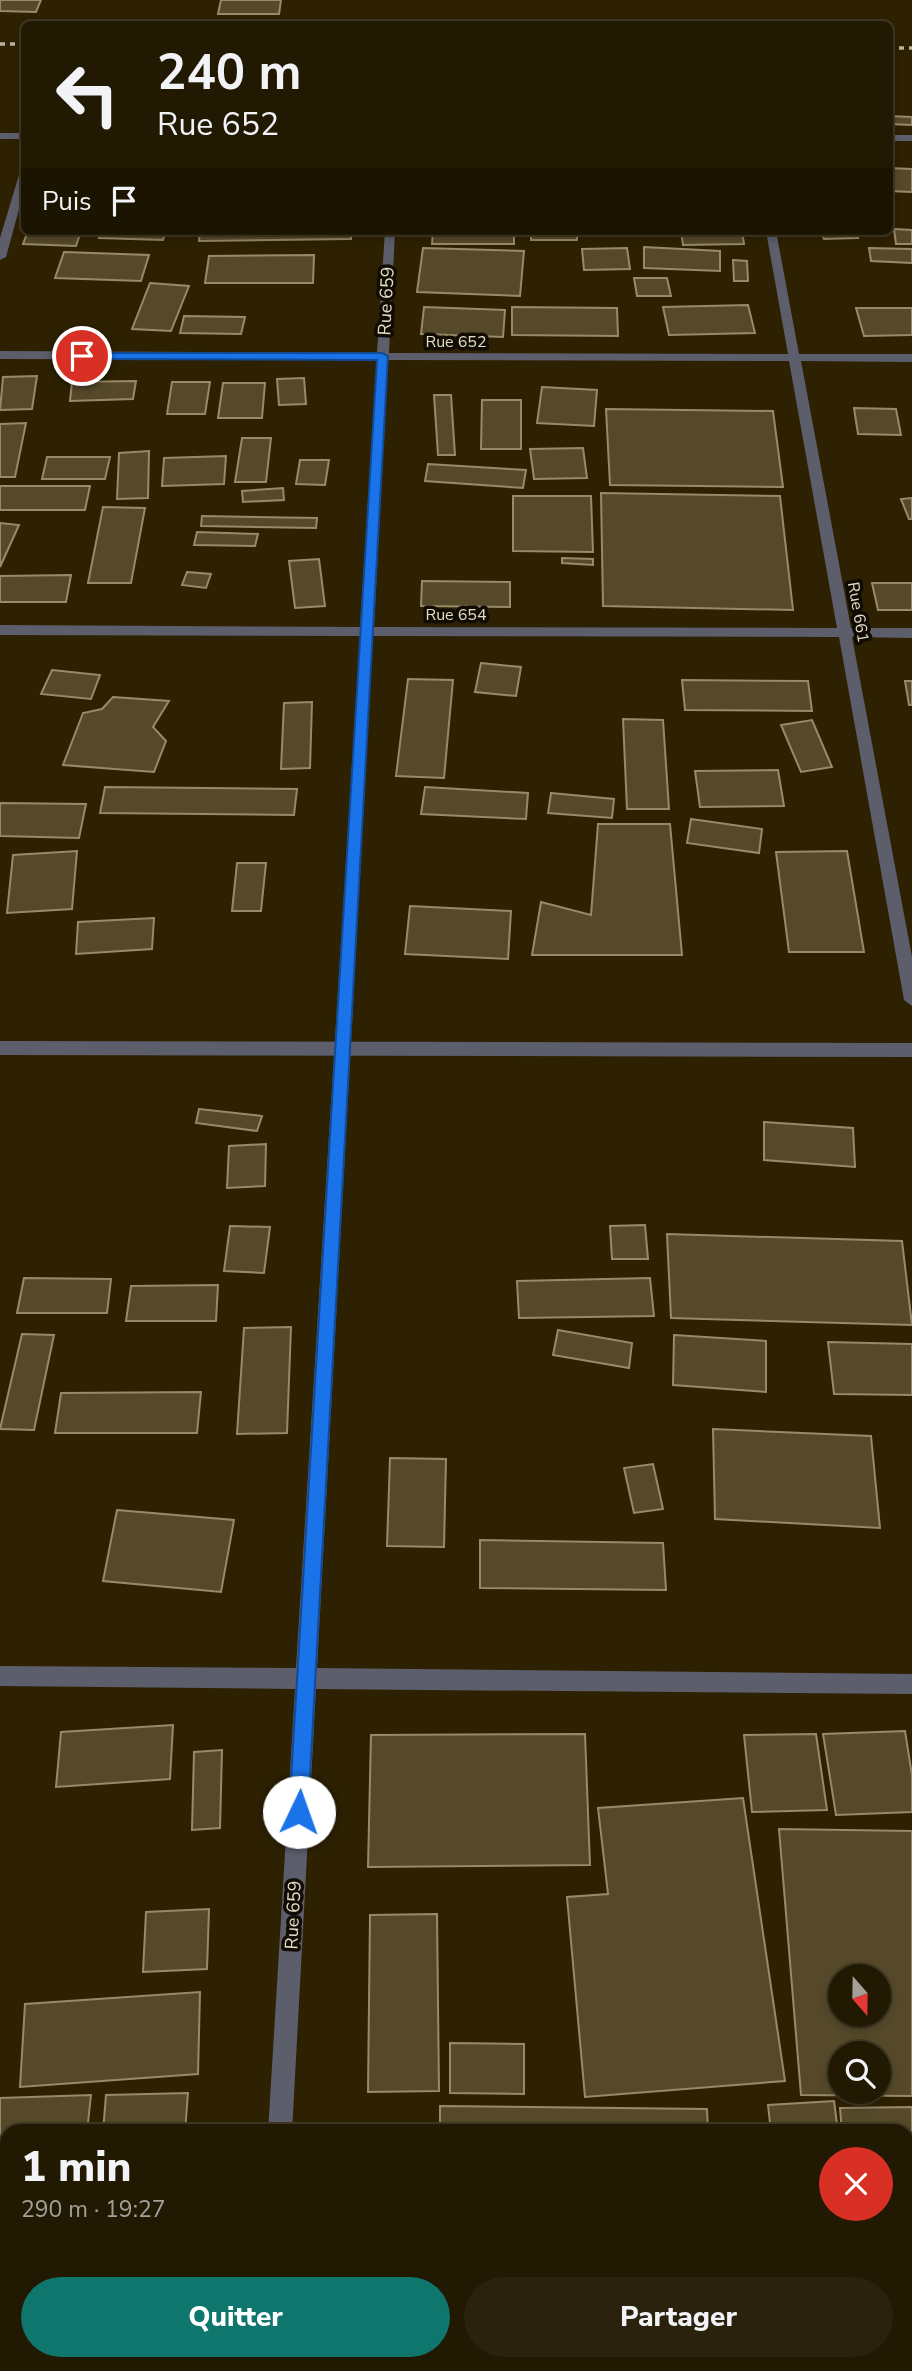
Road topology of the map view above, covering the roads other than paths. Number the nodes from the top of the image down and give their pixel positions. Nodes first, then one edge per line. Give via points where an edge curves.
1 (0, 136) edge
2 (21, 136) edge
3 (893, 138) edge
4 (912, 138) edge
5 (21, 185) edge
6 (390, 235) edge
7 (772, 235) edge
8 (0, 257) edge
9 (0, 355) edge
10 (382, 356) junction
11 (795, 357) junction
12 (912, 358) edge
13 (0, 630) edge
14 (367, 631) junction
15 (845, 632) junction
16 (912, 633) edge
17 (912, 1000) edge
18 (0, 1048) edge
19 (342, 1049) junction
20 (912, 1050) edge
21 (0, 1676) edge
22 (306, 1679) junction
23 (912, 1684) edge
24 (280, 2124) edge

1 - 2 street
3 - 4 street
5 - 8 street
6 - 10 street, Rue 659
7 - 11 street, Rue 661
9 - 10 street, Rue 652
10 - 11 street, Rue 652
10 - 14 street, Rue 659
11 - 12 street, Rue 652
11 - 15 street, Rue 661
13 - 14 street, Rue 654
14 - 15 street, Rue 654
14 - 19 street, Rue 659
15 - 16 street, Rue 654
15 - 17 street, Rue 661
18 - 19 street
19 - 20 street
19 - 22 street, Rue 659
21 - 22 street
22 - 23 street
22 - 24 street, Rue 659

